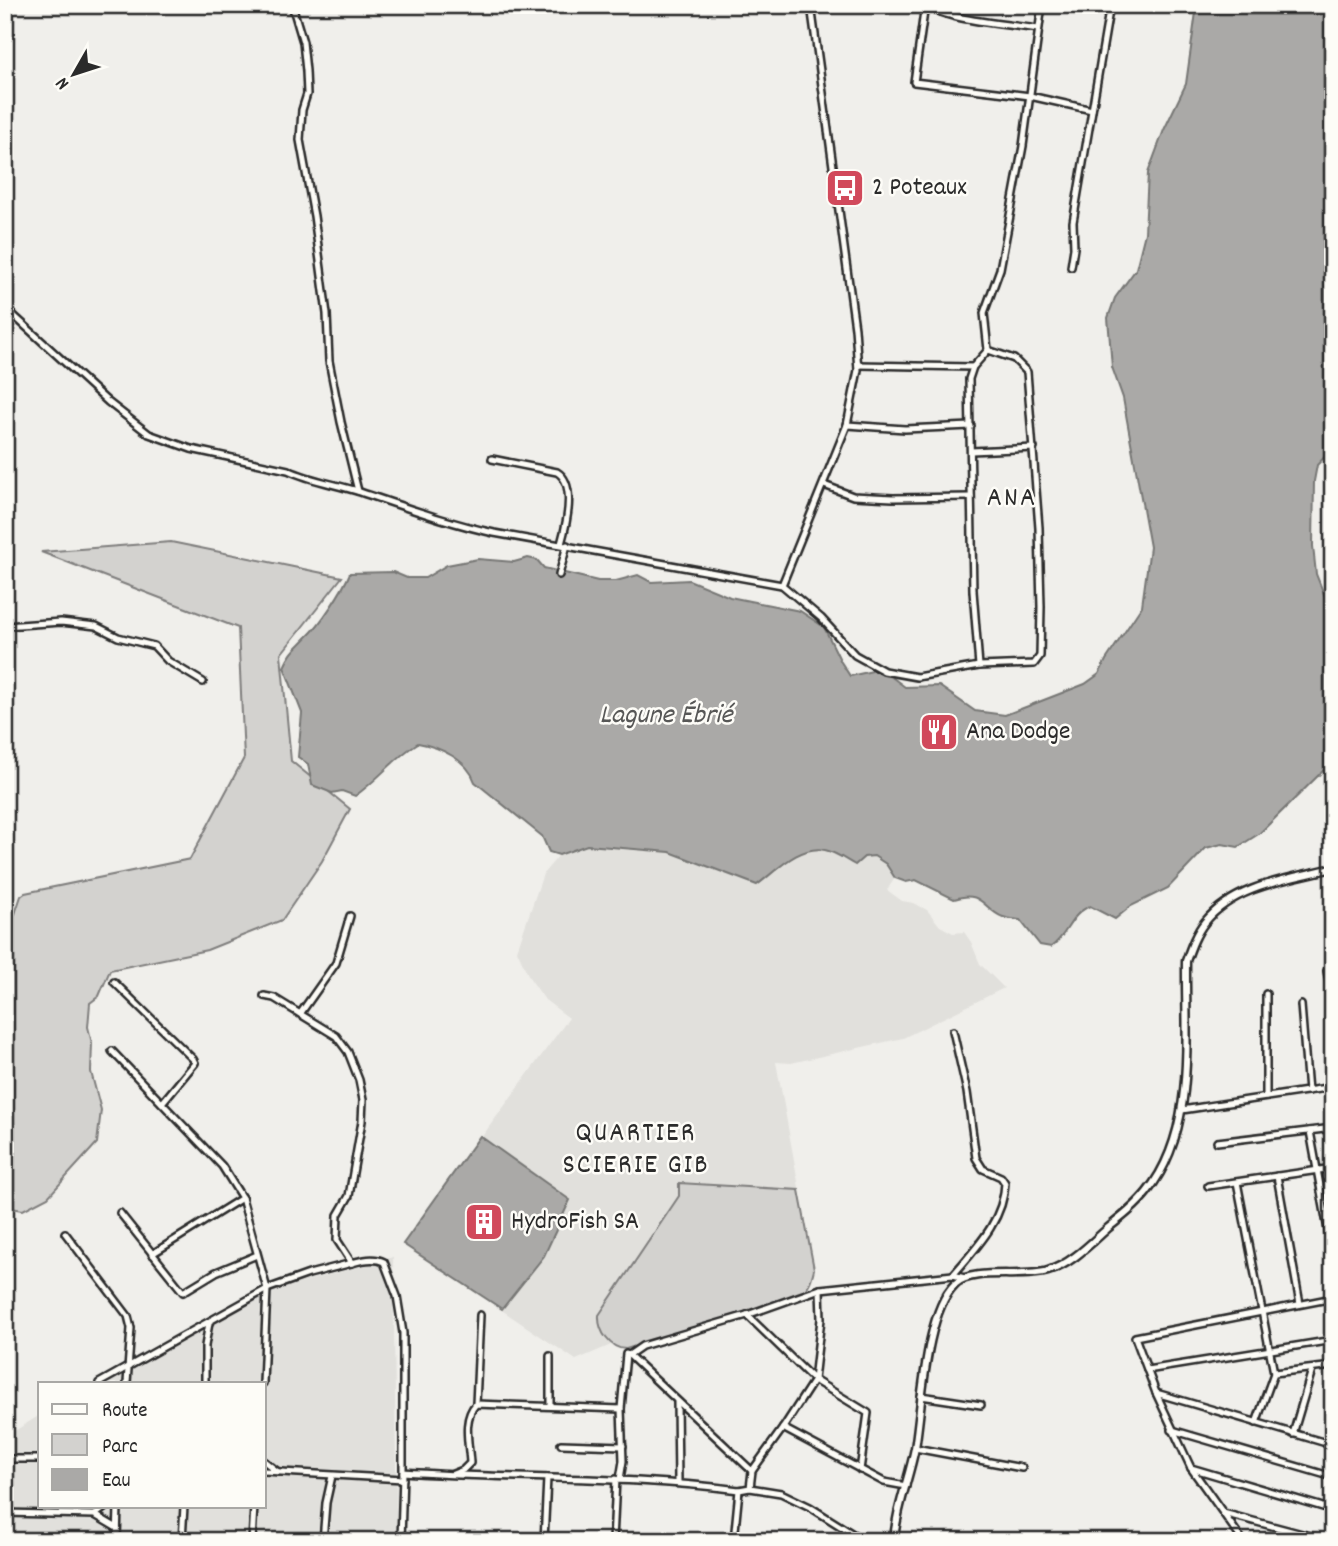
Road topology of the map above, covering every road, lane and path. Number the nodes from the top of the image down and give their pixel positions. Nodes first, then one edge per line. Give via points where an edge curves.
1 (292, 5) edge
2 (811, 5) edge
3 (926, 5) edge
4 (1042, 5) edge
5 (1110, 5) edge
6 (1038, 29) junction
7 (1030, 96) junction
8 (1092, 110) junction
9 (1071, 267) dead end
10 (5, 305) edge
11 (988, 350) junction
12 (858, 365) junction
13 (973, 367) junction
14 (847, 425) junction
15 (971, 426) junction
16 (1034, 447) junction
17 (971, 451) junction
18 (492, 459) dead end
19 (824, 485) junction
20 (358, 491) junction
21 (971, 497) junction
22 (564, 545) junction
23 (559, 575) dead end
24 (782, 585) junction
25 (5, 626) edge
26 (979, 666) junction
27 (203, 682) dead end
28 (1333, 868) edge
29 (350, 916) dead end
30 (1327, 971) dead end
31 (114, 982) dead end
32 (1266, 994) dead end
33 (264, 996) dead end
34 (1333, 1001) edge
35 (1301, 1005) dead end
36 (300, 1014) junction
37 (953, 1031) dead end
38 (112, 1051) dead end
39 (1333, 1087) edge
40 (1308, 1091) junction
41 (1266, 1097) junction
42 (162, 1103) junction
43 (1182, 1110) junction
44 (1333, 1128) edge
45 (1310, 1130) junction
46 (1217, 1142) dead end
47 (1333, 1168) edge
48 (1317, 1170) junction
49 (1277, 1176) junction
50 (1237, 1182) junction
51 (1208, 1186) dead end
52 (243, 1198) junction
53 (120, 1213) dead end
54 (65, 1233) dead end
55 (152, 1254) junction
56 (257, 1255) junction
57 (1333, 1257) edge
58 (352, 1263) junction
59 (953, 1275) junction
60 (965, 1278) junction
61 (267, 1289) junction
62 (820, 1289) junction
63 (1333, 1298) edge
64 (1300, 1304) junction
65 (1261, 1312) junction
66 (480, 1314) dead end
67 (747, 1315) junction
68 (209, 1323) junction
69 (1333, 1340) edge
70 (1271, 1349) junction
71 (629, 1355) junction
72 (550, 1356) dead end
73 (129, 1366) junction
74 (1333, 1366) edge
75 (1147, 1370) junction
76 (1312, 1370) junction
77 (1274, 1373) junction
78 (814, 1380) junction
79 (101, 1382) edge
80 (127, 1382) edge
81 (205, 1382) edge
82 (263, 1382) edge
83 (1156, 1393) junction
84 (921, 1396) junction
85 (677, 1402) junction
86 (476, 1404) junction
87 (981, 1405) dead end
88 (550, 1406) junction
89 (621, 1409) junction
90 (1333, 1418) edge
91 (1256, 1423) junction
92 (783, 1428) junction
93 (1172, 1430) junction
94 (1293, 1434) junction
95 (561, 1444) dead end
96 (1329, 1444) edge
97 (623, 1446) junction
98 (915, 1448) junction
99 (5, 1459) edge
100 (38, 1459) edge
101 (266, 1463) edge
102 (1022, 1468) dead end
103 (1191, 1468) junction
104 (860, 1469) junction
105 (266, 1471) edge
106 (752, 1471) junction
107 (278, 1472) junction
108 (403, 1475) junction
109 (451, 1475) junction
110 (332, 1476) junction
111 (1333, 1477) edge
112 (547, 1478) junction
113 (618, 1479) junction
114 (678, 1482) junction
115 (906, 1486) junction
116 (750, 1488) junction
117 (739, 1490) junction
118 (104, 1508) edge
119 (118, 1508) edge
120 (184, 1508) edge
121 (254, 1508) edge
122 (1333, 1510) edge
123 (5, 1513) edge
124 (1222, 1513) junction
125 (95, 1515) junction
126 (117, 1528) junction
127 (1333, 1529) edge
128 (613, 1540) edge
129 (117, 1541) edge
130 (182, 1541) edge
131 (252, 1541) edge
132 (323, 1541) edge
133 (401, 1541) edge
134 (544, 1541) edge
135 (637, 1541) edge
136 (734, 1541) edge
137 (864, 1541) edge
138 (894, 1541) edge
139 (1243, 1541) edge
140 (1329, 1541) edge

1 - 20 street via 303,42 307,94 300,140 327,314 329,361
2 - 12 street
3 - 6 street via 948,16
3 - 7 street via 914,82
4 - 6 street
5 - 8 street
6 - 7 street
7 - 8 street
7 - 11 street via 1000,269 984,313
8 - 9 street via 1073,222
10 - 20 street via 108,402 149,434
11 - 13 street
11 - 16 street via 1014,359 1027,372
12 - 13 street
12 - 14 street
13 - 15 street
14 - 15 street via 905,429
14 - 19 street
15 - 17 street
16 - 17 street
16 - 26 street via 1040,656 1034,664
17 - 21 street
18 - 22 street via 557,472 567,480
19 - 21 street via 853,496
19 - 24 street
20 - 22 street via 453,524
21 - 26 street
22 - 23 street
22 - 24 street
24 - 26 street via 855,655 884,671 916,677
25 - 27 street via 61,622 96,626 154,646 168,661
28 - 43 street via 1240,895 1218,907 1203,923 1186,961
29 - 36 street via 336,963
30 - 34 street
31 - 42 street via 195,1063
32 - 41 street
33 - 36 street
35 - 40 street
36 - 58 street via 336,1036 359,1080 363,1100 349,1196 338,1215 337,1240
37 - 59 street via 976,1158 983,1169 1005,1183 999,1210 984,1239
38 - 42 street
39 - 40 street
40 - 41 street
41 - 43 street
42 - 52 street via 222,1166
43 - 60 street via 1174,1144 1147,1191 1073,1258 1049,1271
44 - 45 street
45 - 46 street
45 - 48 street
47 - 48 street
48 - 49 street
48 - 57 street
49 - 50 street
49 - 64 street
50 - 51 street
50 - 65 street
52 - 55 street
52 - 56 street
53 - 55 street
54 - 73 street via 128,1316
55 - 56 street via 183,1292
56 - 61 street
58 - 61 street
58 - 108 street via 364,1259 384,1262 397,1296 402,1333
59 - 60 street
59 - 62 street
60 - 84 street via 952,1286 934,1327
61 - 68 street
61 - 82 street
62 - 67 street
62 - 78 street
63 - 64 street
64 - 65 street
65 - 70 street
65 - 75 street via 1135,1337
66 - 86 street
67 - 71 street via 642,1346
67 - 78 street
68 - 73 street
68 - 81 street
69 - 70 street
70 - 75 street
70 - 77 street
71 - 85 street
71 - 89 street
72 - 88 street
73 - 79 street
73 - 80 street
74 - 76 street
75 - 83 street
76 - 77 street
76 - 94 street
77 - 91 street
78 - 92 street
78 - 104 street via 868,1413
83 - 91 street
83 - 93 street
84 - 87 street
84 - 98 street
85 - 106 street
85 - 114 street
86 - 88 street
86 - 109 street via 469,1411 470,1464
88 - 89 street
89 - 97 street
90 - 96 street
91 - 94 street
92 - 104 street
92 - 106 street
93 - 103 street
93 - 111 street
94 - 96 street
95 - 97 street
97 - 113 street
98 - 102 street
98 - 115 street
99 - 100 street
101 - 107 street
103 - 122 street
103 - 124 street
104 - 115 street via 884,1482
105 - 107 street
106 - 116 street
107 - 110 street
108 - 109 street
108 - 110 street
108 - 133 street
109 - 112 street
110 - 132 street
112 - 113 street
112 - 134 street
113 - 114 street
113 - 128 street
114 - 117 street
115 - 138 street
116 - 117 street
116 - 137 street via 781,1493
117 - 136 street
118 - 125 street
119 - 126 street
120 - 130 street
121 - 131 street
123 - 125 street
124 - 139 street
124 - 140 street
125 - 126 street
126 - 129 street
127 - 140 street
128 - 135 street

